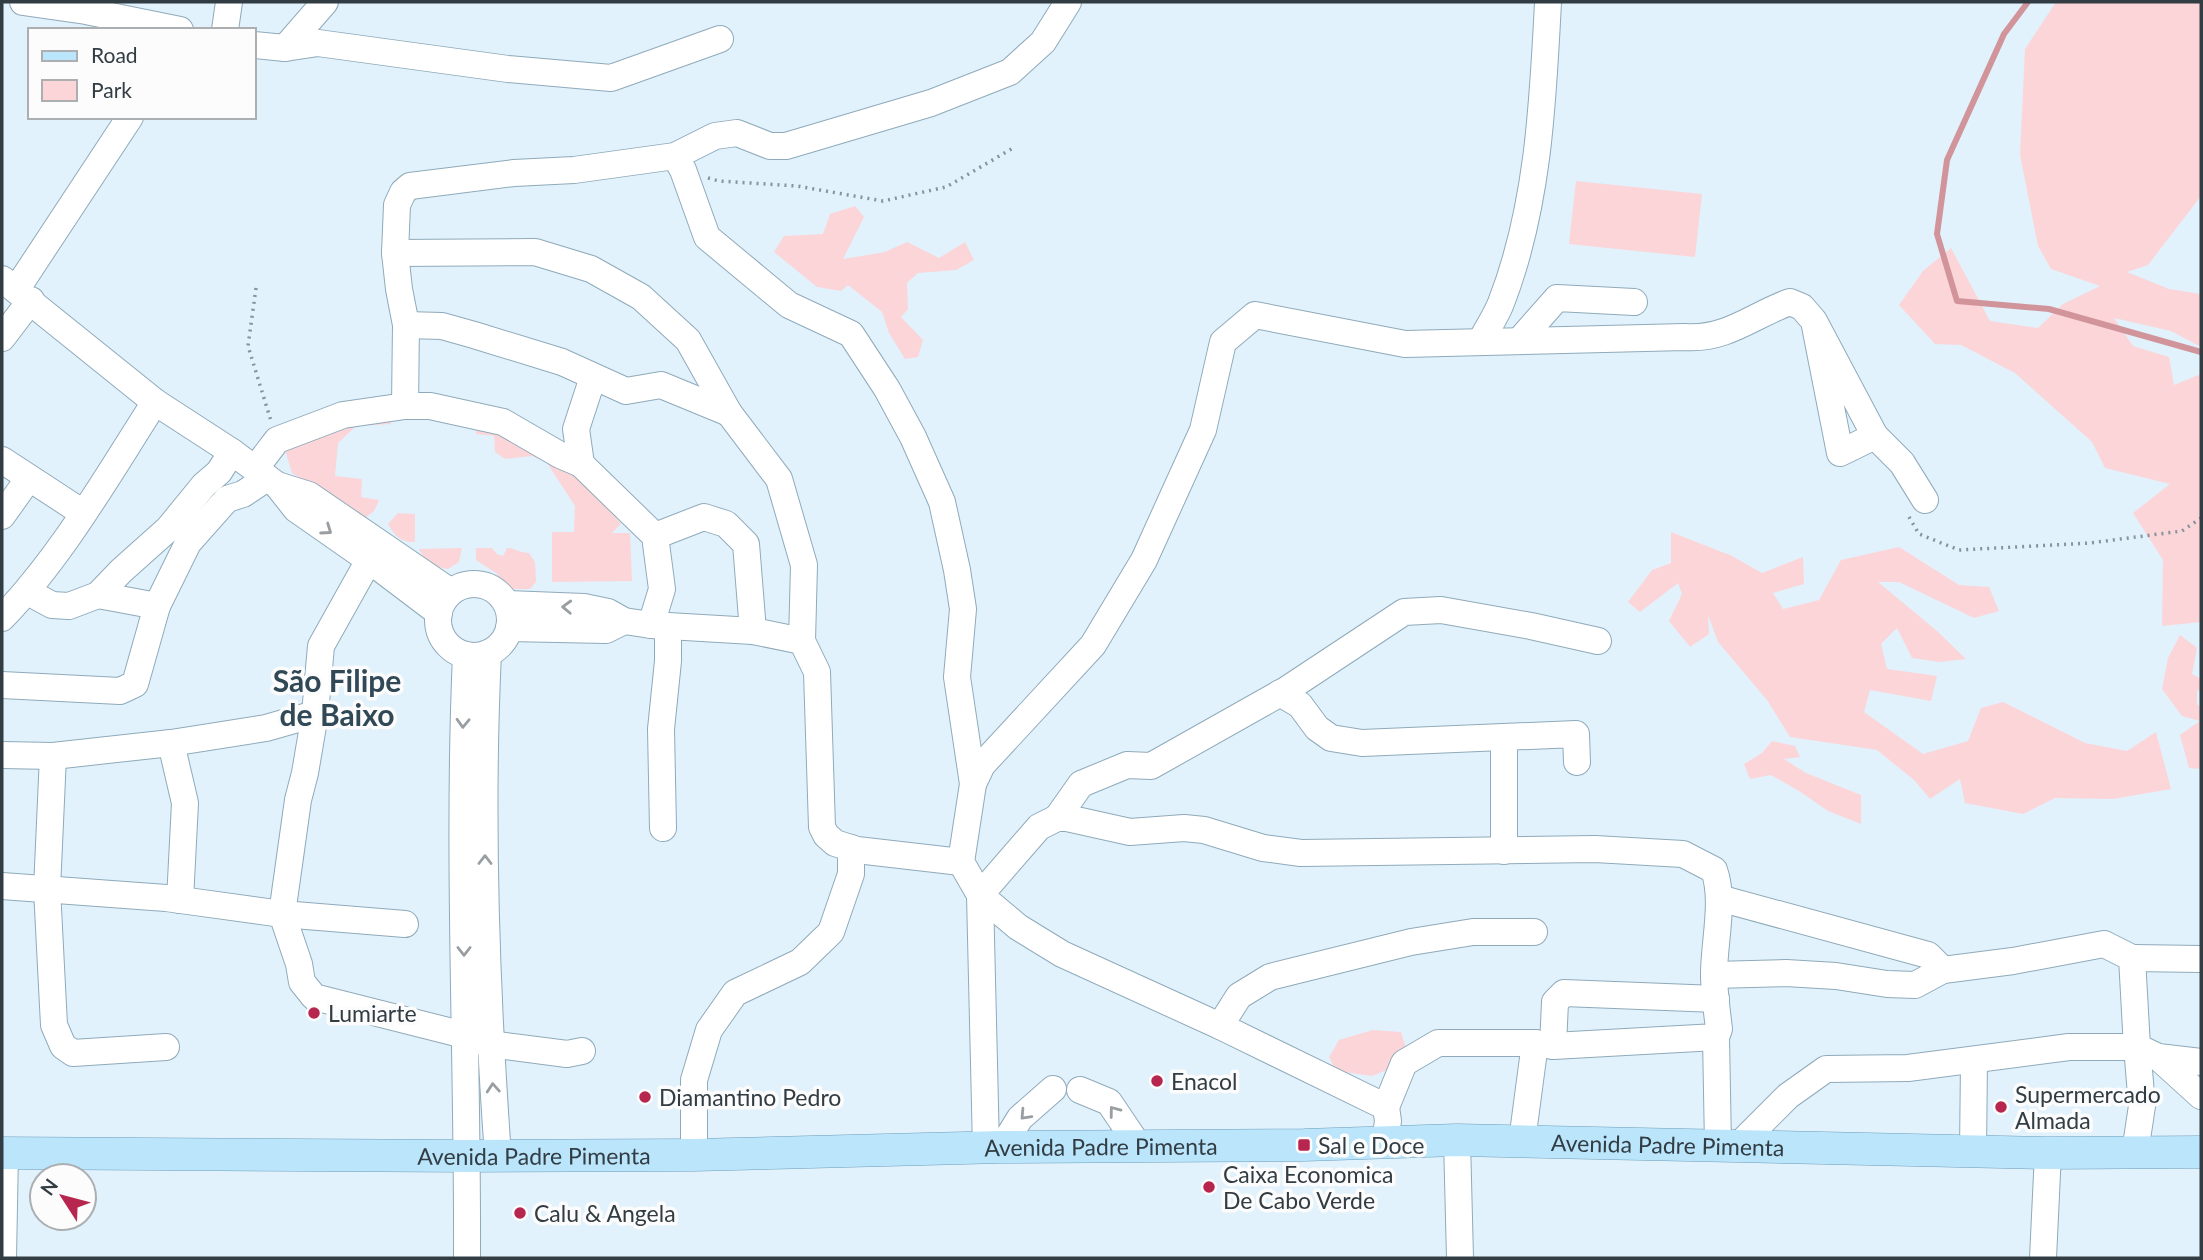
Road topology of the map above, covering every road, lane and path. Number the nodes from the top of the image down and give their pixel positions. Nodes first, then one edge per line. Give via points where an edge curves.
1 (23, 2) edge
2 (229, 2) edge
3 (325, 2) edge
4 (1068, 2) edge
5 (1548, 2) edge
6 (86, 6) edge
7 (168, 28) edge
8 (225, 28) edge
9 (720, 39) dead end
10 (256, 45) edge
11 (285, 48) junction
12 (129, 119) edge
13 (1015, 147) dead end
14 (679, 163) junction
15 (395, 253) junction
16 (256, 288) dead end
17 (16, 290) edge
18 (1634, 302) dead end
19 (1814, 321) junction
20 (407, 325) junction
21 (2, 338) edge
22 (1520, 340) junction
23 (1480, 341) junction
24 (593, 377) junction
25 (155, 402) junction
26 (405, 406) junction
27 (729, 413) junction
28 (576, 429) junction
29 (1875, 436) junction
30 (277, 440) junction
31 (539, 442) junction
32 (232, 453) junction
33 (2, 460) edge
34 (581, 464) junction
35 (266, 477) junction
36 (29, 478) junction
37 (1925, 500) joint
38 (83, 513) junction
39 (2, 516) edge
40 (2201, 518) edge
41 (655, 536) junction
42 (369, 560) junction
43 (27, 592) junction
44 (98, 595) junction
45 (445, 603) junction
46 (157, 606) junction
47 (508, 616) junction
48 (2, 618) edge
49 (659, 626) junction
50 (752, 631) junction
51 (802, 641) junction
52 (1598, 641) dead end
53 (477, 654) junction
54 (2, 685) edge
55 (1294, 692) junction
56 (315, 714) junction
57 (1504, 737) junction
58 (171, 743) junction
59 (2, 755) edge
60 (52, 756) junction
61 (1577, 762) dead end
62 (972, 784) junction
63 (1057, 818) junction
64 (663, 828) dead end
65 (851, 848) junction
66 (1504, 851) junction
67 (961, 862) junction
68 (2, 886) edge
69 (47, 889) junction
70 (980, 895) junction
71 (1719, 898) junction
72 (180, 900) junction
73 (282, 914) junction
74 (405, 924) dead end
75 (1534, 932) dead end
76 (2132, 958) junction
77 (2201, 959) edge
78 (1943, 970) junction
79 (1715, 987) junction
80 (1220, 1026) junction
81 (464, 1035) junction
82 (1716, 1037) junction
83 (490, 1044) junction
84 (1544, 1044) junction
85 (166, 1047) dead end
86 (582, 1051) dead end
87 (2148, 1052) junction
88 (1974, 1060) junction
89 (2201, 1062) edge
90 (1053, 1089) dead end
91 (1080, 1090) dead end
92 (2201, 1096) edge
93 (1386, 1107) junction
94 (1457, 1140) junction
95 (1522, 1141) junction
96 (1385, 1142) junction
97 (1138, 1145) junction
98 (1728, 1146) junction
99 (994, 1147) junction
100 (1973, 1152) junction
101 (2136, 1152) junction
102 (2201, 1152) edge
103 (4, 1153) edge
104 (2048, 1153) junction
105 (694, 1155) junction
106 (483, 1156) junction
107 (3, 1258) edge
108 (467, 1258) edge
109 (1460, 1258) edge
110 (2043, 1258) edge

1 - 6 street
2 - 8 street
3 - 11 street
4 - 14 street via 1043,41 1010,72 931,103 786,146 770,146 737,133 715,136
5 - 23 street via 1542,117 1524,230 1500,305
6 - 7 street
9 - 11 street via 611,78 318,43
10 - 11 street
12 - 17 street
13 - 14 path via 946,187 883,201 797,186 719,181
14 - 15 street via 514,173 410,186 397,205
14 - 62 street via 707,237 789,305 851,334 913,437 942,502 957,570 963,609 957,677
15 - 20 street
15 - 27 street via 535,252 591,269 641,297 688,340
16 - 30 path via 248,346
17 - 21 street
17 - 25 street
18 - 22 street via 1557,298
19 - 22 street via 1802,307 1790,302 1740,327 1703,338
19 - 29 street
19 - 29 street via 1840,453
20 - 24 street via 442,326 562,362
20 - 26 street
22 - 23 street
23 - 62 street via 1405,344 1255,315 1223,342 1203,430 1144,560 1093,645 982,765
24 - 27 street via 626,391 661,385
24 - 28 street
25 - 32 street
25 - 38 street
26 - 30 street via 343,415
26 - 31 street via 430,405 503,422
27 - 51 street via 779,479 804,565
28 - 31 street
28 - 34 street
29 - 37 street via 1902,463
30 - 35 street
31 - 34 street
32 - 35 street
32 - 44 street via 168,529
33 - 36 street
34 - 41 street
35 -> 42 street via 296,509
35 - 45 street via 309,495
35 - 46 street via 243,494 227,499 188,543
36 - 38 street
36 - 39 street
37 - 40 path via 1905,511 1919,534 1959,550 2090,543 2182,531
38 - 43 street
41 - 49 street via 662,589
41 - 50 street via 704,517 726,524 746,544
42 - 45 street
42 - 56 street via 321,646
43 - 44 street via 52,605 69,606
43 - 48 street
44 - 46 street
45 - 47 street via 470,584 481,584 500,595
45 - 53 street via 439,624 447,644
46 - 54 street via 135,684 120,691
47 - 49 street via 606,630 624,621
47 - 53 street via 506,638 498,647
49 - 50 street
49 - 64 street via 668,661 661,729
50 - 51 street
51 - 65 street via 817,672 822,827 835,843
52 - 55 street via 1441,610 1404,612
53 -> 81 street via 463,725
83 -> 53 street via 486,701
55 - 57 street via 1317,728 1331,738 1362,743
55 - 63 street via 1151,765 1127,765 1082,784
56 - 58 street
56 - 73 street
57 - 61 street via 1576,734
57 - 66 street
58 - 60 street
58 - 72 street via 185,803
59 - 60 street
60 - 69 street
62 - 67 street
63 - 66 street via 1130,832 1204,830 1264,848 1301,853
63 - 70 street via 1039,827
65 - 67 street
65 - 105 street via 850,874 831,932 800,962 735,993 709,1030 694,1080
66 - 71 street via 1595,849 1683,854 1714,870
67 - 70 street
68 - 69 street
69 - 72 street
69 - 85 street via 54,1025 63,1045 73,1053
70 - 80 street via 1017,927 1062,954
70 - 99 street
71 - 78 street via 1928,954
71 - 79 street
72 - 73 street
73 - 74 street
73 - 81 street via 302,982 314,997
75 - 80 street via 1473,932 1411,942 1270,977 1239,996
76 - 77 street
76 - 78 street via 2104,944
76 - 87 street
78 - 79 street via 1915,985 1798,974
79 - 82 street
79 - 84 street via 1564,993 1555,1002
80 - 93 street
81 - 83 street
81 - 106 street
82 - 84 street
82 - 98 street
83 - 86 street via 567,1054
106 -> 83 street
84 - 93 street via 1438,1043 1404,1063
84 - 95 street
87 - 88 street via 2068,1047
87 - 89 street
87 - 92 street
87 - 101 street
88 - 98 street via 1908,1068 1826,1069
88 - 100 street
90 -> 99 street
97 -> 91 street via 1109,1102
93 - 96 street
94 - 95 main road, Avenida Padre Pimenta
94 - 96 main road, Avenida Padre Pimenta
94 - 109 street
95 - 98 main road, Avenida Padre Pimenta
96 - 97 main road, Avenida Padre Pimenta
97 - 99 main road, Avenida Padre Pimenta
98 - 100 main road, Avenida Padre Pimenta
99 - 105 main road, Avenida Padre Pimenta
100 - 104 main road, Avenida Padre Pimenta
101 - 102 main road, Avenida Padre Pimenta
101 - 104 main road, Avenida Padre Pimenta
103 - 106 main road, Avenida Padre Pimenta
103 - 107 street
104 - 110 street
105 - 106 main road, Avenida Padre Pimenta
106 - 108 street

